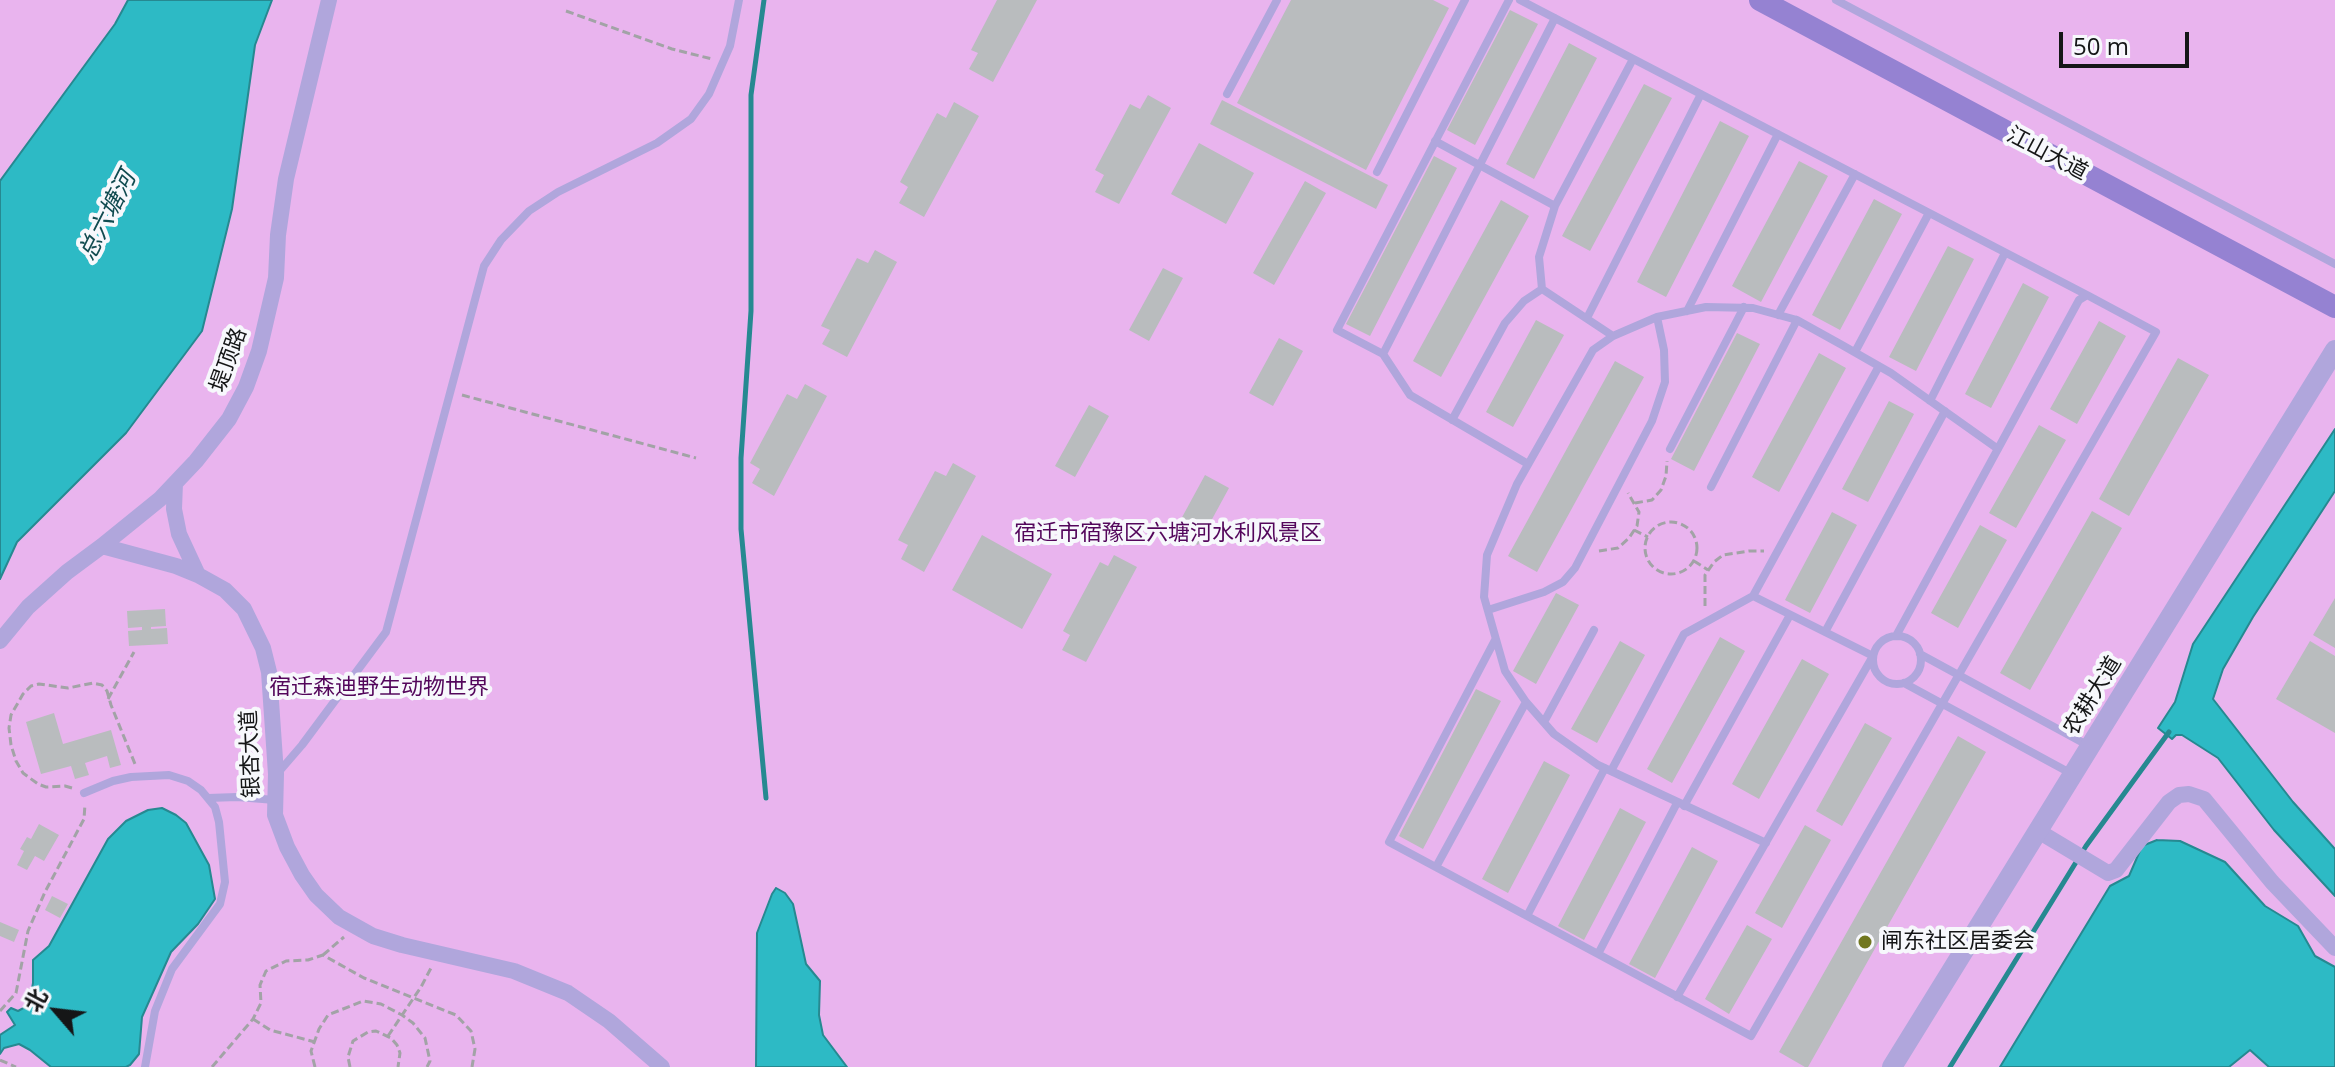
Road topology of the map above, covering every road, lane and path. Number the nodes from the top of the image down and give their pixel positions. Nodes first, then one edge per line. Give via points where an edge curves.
1 (329, 0) edge
2 (739, 0) edge
3 (1277, 0) edge
4 (1465, 0) edge
5 (1509, 0) edge
6 (1520, 0) edge
7 (1760, 0) edge
8 (1836, 0) edge
9 (566, 11) dead end
10 (1555, 18) junction
11 (1633, 59) junction
12 (724, 61) junction
13 (1227, 94) dead end
14 (1701, 94) junction
15 (1778, 134) junction
16 (1435, 141) junction
17 (1480, 165) junction
18 (1377, 172) dead end
19 (1855, 174) junction
20 (1555, 206) junction
21 (1929, 213) junction
22 (2005, 253) junction
23 (2335, 264) edge
24 (1542, 289) junction
25 (2087, 295) junction
26 (1744, 307) junction
27 (2335, 307) edge
28 (1687, 311) junction
29 (1778, 315) junction
30 (1657, 317) junction
31 (1587, 318) junction
32 (1797, 320) junction
33 (1613, 336) junction
34 (2335, 350) edge
35 (1855, 352) junction
36 (1383, 354) junction
37 (1879, 366) junction
38 (451, 392) junction
39 (1930, 401) junction
40 (1945, 411) junction
41 (1452, 420) junction
42 (1670, 449) joint
43 (1998, 449) junction
44 (696, 458) dead end
45 (1528, 464) junction
46 (1621, 481) junction
47 (175, 483) junction
48 (1711, 487) dead end
49 (1635, 503) junction
50 (1634, 530) junction
51 (1648, 537) junction
52 (102, 546) junction
53 (1583, 552) junction
54 (1777, 552) junction
55 (1693, 561) junction
56 (1708, 570) junction
57 (198, 575) junction
58 (1753, 596) junction
59 (1488, 610) junction
60 (1790, 615) junction
61 (1706, 622) junction
62 (1594, 630) dead end
63 (1825, 632) junction
64 (1896, 636) junction
65 (1495, 640) junction
66 (0, 641) edge
67 (134, 652) dead end
68 (1920, 654) junction
69 (1873, 656) junction
70 (1959, 676) junction
71 (1904, 683) junction
72 (108, 699) junction
73 (1526, 702) junction
74 (1943, 704) junction
75 (1544, 722) junction
76 (2090, 747) junction
77 (1608, 770) junction
78 (276, 774) junction
79 (2073, 774) junction
80 (140, 776) junction
81 (84, 793) junction
82 (208, 798) junction
83 (275, 800) junction
84 (1680, 805) junction
85 (2038, 831) junction
86 (1766, 843) junction
87 (1436, 867) junction
88 (1527, 916) junction
89 (356, 926) junction
90 (2335, 948) edge
91 (438, 953) junction
92 (1598, 954) junction
93 (323, 955) junction
94 (1677, 997) junction
95 (414, 998) junction
96 (0, 1011) edge
97 (402, 1015) junction
98 (253, 1019) junction
99 (388, 1036) junction
100 (315, 1042) junction
101 (0, 1060) edge
102 (16, 1067) edge
103 (145, 1067) edge
104 (212, 1067) edge
105 (315, 1067) edge
106 (350, 1067) edge
107 (398, 1067) edge
108 (427, 1067) edge
109 (472, 1067) edge
110 (662, 1067) edge
111 (1892, 1067) edge

1 - 47 street, 堤顶路 via 286,179 276,278 259,351 229,419
2 - 12 lane
3 - 13 lane
4 - 18 lane
5 - 16 lane
6 - 10 lane
7 - 27 main road, 江山大道
8 - 23 lane
9 - 12 path via 672,49
10 - 11 lane
10 - 17 lane
11 - 14 lane
11 - 20 lane
12 - 38 lane via 691,119 657,143 558,192 529,211 501,240 484,266
14 - 15 lane
14 - 31 lane
15 - 19 lane
15 - 28 lane
16 - 17 lane
16 - 36 lane via 1337,330
17 - 20 lane
17 - 36 lane
19 - 21 lane
19 - 29 lane
20 - 24 lane via 1539,257
21 - 22 lane
21 - 35 lane
22 - 25 lane
22 - 39 lane
24 - 31 lane
24 - 41 lane via 1505,323
25 - 43 lane via 2079,300
25 - 70 lane via 2156,332
26 - 28 lane
26 - 29 lane
26 - 42 lane
28 - 30 lane
29 - 32 lane
30 - 33 lane
30 - 46 lane via 1665,382
31 - 33 lane
32 - 35 lane
32 - 48 lane
33 - 45 lane via 1593,350
34 - 76 street, 农耕大道
35 - 37 lane
36 - 41 lane via 1410,395
37 - 39 lane
37 - 54 lane
38 - 44 path
38 - 78 lane via 386,632
39 - 40 lane
40 - 43 lane
40 - 63 lane
41 - 45 lane
42 - 49 path via 1661,490 1652,500
43 - 64 lane
45 - 59 lane via 1487,555
46 - 49 path
46 - 53 lane
47 - 52 street, 堤顶路
47 - 57 street via 179,534
49 - 50 path via 1639,512
50 - 51 path
50 - 53 path via 1618,548
51 - 55 path via 1647,558 1659,571 1676,573
51 - 55 path via 1665,522 1681,523 1697,541
52 - 57 street, 银杏大道
52 - 66 street, 堤顶路 via 28,607
53 - 59 lane via 1563,582
54 - 56 path via 1723,555
54 - 58 lane
55 - 56 path
56 - 61 path
57 - 78 street, 银杏大道 via 244,609 263,648
58 - 60 lane
58 - 61 lane
59 - 65 lane
60 - 63 lane
60 - 84 lane
61 - 77 lane via 1684,634
62 - 75 lane
63 - 69 lane
64 - 68 lane via 1911,641
64 - 69 lane via 1881,642
65 - 73 lane via 1505,671
65 - 87 lane via 1389,842
67 - 72 path
68 - 70 lane
68 - 71 lane via 1916,675
69 - 71 lane via 1881,678
69 - 86 lane
70 - 74 lane
70 - 76 lane
71 - 74 lane
72 - 80 path
72 - 81 path via 102,685 93,683 68,688 39,684 23,694 11,715 11,745 23,773 46,787
73 - 75 lane
73 - 87 lane
74 - 79 lane
74 - 94 lane via 1751,1036
75 - 77 lane
76 - 79 street, 农耕大道
77 - 84 lane
77 - 88 lane
78 - 83 street, 银杏大道
79 - 85 street, 农耕大道
80 - 81 lane
80 - 82 lane via 188,781
81 - 96 path via 84,819 28,931 16,993
82 - 83 lane
82 - 103 lane via 215,807 224,857 220,904 172,969 155,1011
83 - 89 street, 银杏大道 via 275,815 302,875 331,910
84 - 86 lane
84 - 92 lane
85 - 90 street via 2108,873 2116,870 2169,802 2189,794 2204,799
85 - 111 street, 农耕大道
86 - 94 lane
87 - 88 lane
88 - 92 lane
89 - 91 street, 银杏大道 via 373,936
89 - 93 path
91 - 95 path
91 - 110 street, 银杏大道 via 514,971 568,993
92 - 94 lane
93 - 95 path
93 - 98 path via 286,961 266,971
95 - 97 path
95 - 109 path via 456,1015 471,1031
97 - 99 path
97 - 100 path via 363,1001 328,1015
97 - 108 path via 425,1038
98 - 100 path via 270,1030
98 - 104 path
99 - 106 path via 376,1031 360,1035 349,1049
99 - 107 path via 400,1053
100 - 105 path
101 - 102 path

